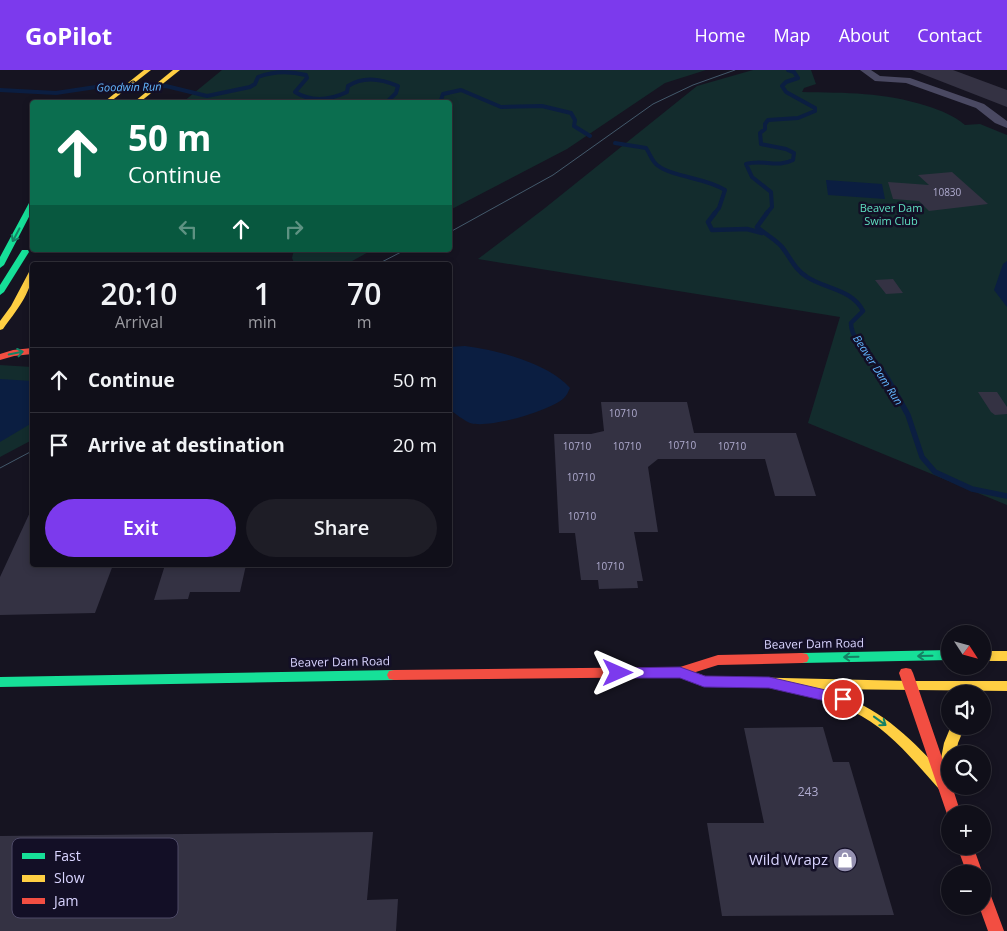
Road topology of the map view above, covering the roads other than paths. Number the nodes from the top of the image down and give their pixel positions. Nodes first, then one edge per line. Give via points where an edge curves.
1 (148, 70) edge
2 (177, 70) edge
3 (865, 70) edge
4 (141, 99) edge
5 (110, 100) edge
6 (1007, 125) edge
7 (30, 209) edge
8 (28, 245) dead end
9 (0, 265) edge
10 (30, 278) edge
11 (0, 292) edge
12 (0, 327) edge
13 (30, 351) edge
14 (0, 357) edge
15 (941, 655) edge
16 (900, 656) junction
17 (991, 656) edge
18 (1007, 656) edge
19 (680, 672) junction
20 (0, 682) edge
21 (769, 682) junction
22 (910, 686) junction
23 (1007, 686) edge
24 (1007, 692) edge
25 (991, 694) edge
26 (941, 776) edge
27 (941, 782) edge
28 (990, 915) edge
29 (996, 931) edge

1 - 5 main road
2 - 4 main road
3 - 6 street via 878,79 908,80 980,106 998,122
7 -> 9 main road
8 - 11 main road
10 - 12 main road
14 -> 13 main road
15 -> 16 main road, Beaver Dam Road
16 -> 19 main road, Beaver Dam Road via 718,660
16 - 22 main road
17 - 18 main road
19 - 20 main road, Beaver Dam Road
19 - 21 main road, Beaver Dam Road via 704,681
21 - 22 main road, Beaver Dam Road
21 -> 27 main road via 843,699 862,709 889,727
22 - 23 main road, Beaver Dam Road
22 - 26 main road
24 - 25 main road
28 - 29 main road

